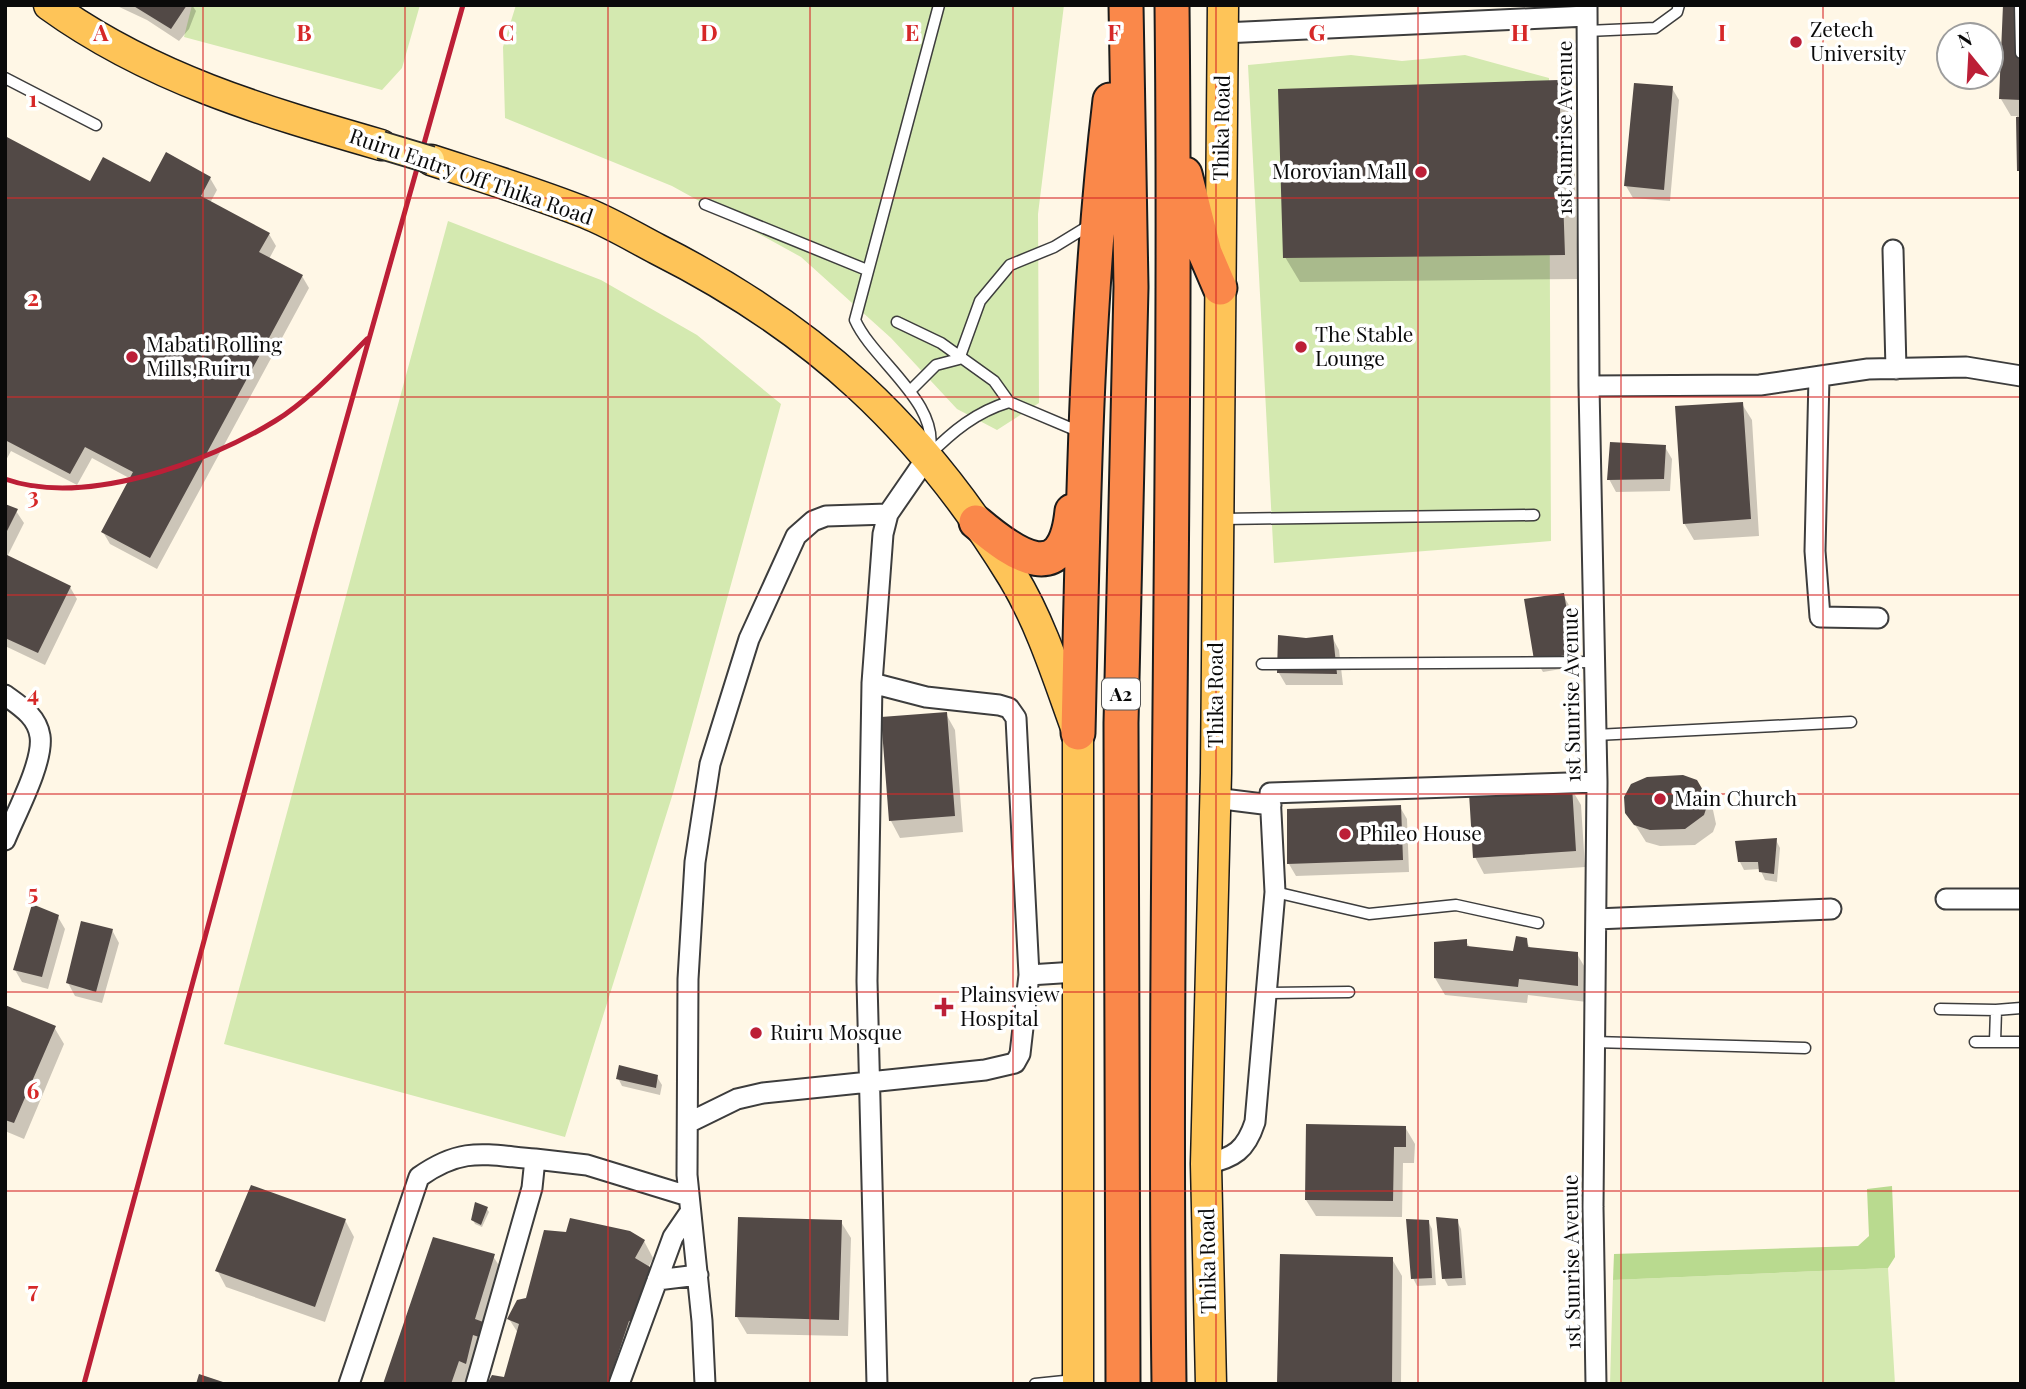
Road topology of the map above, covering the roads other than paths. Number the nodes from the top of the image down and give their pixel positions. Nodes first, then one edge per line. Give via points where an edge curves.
1 (49, 5) edge
2 (939, 5) edge
3 (1124, 5) edge
4 (1172, 5) edge
5 (1679, 5) edge
6 (2020, 5) edge
7 (1587, 17) edge
8 (1223, 19) edge
9 (2021, 53) edge
10 (5, 78) edge
11 (96, 125) dead end
12 (381, 145) joint
13 (1174, 146) junction
14 (432, 160) joint
15 (705, 204) dead end
16 (1097, 221) junction
17 (1894, 250) dead end
18 (867, 270) junction
19 (1220, 288) junction
20 (897, 322) dead end
21 (960, 359) junction
22 (1896, 369) junction
23 (1086, 376) junction
24 (2021, 376) edge
25 (1819, 377) junction
26 (1590, 386) junction
27 (910, 391) junction
28 (1009, 402) junction
29 (1080, 433) junction
30 (928, 456) junction
31 (888, 514) junction
32 (1534, 515) dead end
33 (1218, 519) junction
34 (976, 522) junction
35 (1878, 618) dead end
36 (1595, 662) junction
37 (1262, 664) dead end
38 (872, 683) junction
39 (5, 695) edge
40 (1852, 722) dead end
41 (1078, 733) junction
42 (1596, 735) junction
43 (1597, 782) junction
44 (1215, 798) junction
45 (1271, 805) junction
46 (5, 840) edge
47 (1275, 892) junction
48 (1946, 899) dead end
49 (2021, 899) edge
50 (1831, 909) dead end
51 (1596, 919) junction
52 (1538, 923) dead end
53 (1076, 972) junction
54 (1029, 975) junction
55 (1349, 992) dead end
56 (1266, 993) junction
57 (2021, 1008) edge
58 (1940, 1009) dead end
59 (1996, 1010) junction
60 (1594, 1042) junction
61 (1975, 1042) dead end
62 (1995, 1042) junction
63 (2021, 1042) edge
64 (1805, 1048) dead end
65 (868, 1084) junction
66 (688, 1123) junction
67 (535, 1159) junction
68 (1206, 1164) junction
69 (688, 1205) junction
70 (698, 1275) junction
71 (657, 1280) junction
72 (1078, 1382) edge
73 (349, 1384) edge
74 (476, 1384) edge
75 (619, 1384) edge
76 (705, 1384) edge
77 (877, 1384) edge
78 (1035, 1384) edge
79 (1123, 1384) edge
80 (1169, 1384) edge
81 (1210, 1384) edge
82 (1596, 1384) edge

1 - 12 main road, Ruiru Entry Off Thika Road via 89,34 197,85 245,105
2 - 18 lane
3 - 16 highway
3 - 79 highway, A2 via 1131,287 1121,723
4 - 13 highway, Thika Road / A2
5 - 7 lane via 1671,18 1655,28
6 - 9 lane
7 - 8 street
7 - 26 street, 1st Sunrise Avenue
8 - 19 main road, Thika Road
10 - 11 lane
12 - 14 main road, Ruiru Entry Off Thika Road, bridge
13 - 19 highway
13 - 80 highway, Thika Road / A2 via 1166,1129
14 - 30 main road, Ruiru Entry Off Thika Road via 588,214 747,297 836,363
15 - 18 lane
16 - 21 lane via 1054,247 1010,265 980,301
16 - 23 highway
17 - 22 street
18 - 27 lane via 856,320 862,334
19 - 33 main road, Thika Road
20 - 21 lane via 941,343
21 - 27 lane via 936,365
21 - 28 lane via 994,381
22 - 24 street via 1966,367
22 - 25 street
23 - 29 highway
23 - 41 highway
25 - 26 street via 1748,386
25 - 35 street via 1815,551 1820,617
26 - 36 street, 1st Sunrise Avenue
27 - 30 lane via 932,442
28 - 29 lane
28 - 30 lane via 988,408 956,428
29 - 34 highway via 1069,536 1054,556 1035,559 1007,549
30 - 31 street
30 - 34 main road, Ruiru Entry Off Thika Road
31 - 38 street
31 - 66 street via 827,516 804,527 785,555 749,639 710,764 695,862 688,979
32 - 33 lane
33 - 44 main road, Thika Road
34 - 41 main road, Ruiru Entry Off Thika Road via 1014,579 1042,637
36 - 37 lane
36 - 42 street, 1st Sunrise Avenue
38 - 54 street via 926,697 999,705 1009,708 1016,718
38 - 65 street
39 - 46 street via 36,722 41,737 38,758
40 - 42 lane
41 - 53 main road
42 - 43 street, 1st Sunrise Avenue
43 - 45 street via 1270,793
43 - 51 street, 1st Sunrise Avenue
44 - 45 street
44 - 68 main road, Thika Road
45 - 47 street
47 - 52 lane via 1369,914 1457,905
47 - 56 street
48 - 49 street
50 - 51 street
51 - 60 street, 1st Sunrise Avenue
53 - 54 street
53 - 72 main road
54 - 65 street via 1024,1036 1015,1063
55 - 56 lane
56 - 68 street via 1250,1138 1232,1158
57 - 59 lane
58 - 59 lane
59 - 62 lane
60 - 64 lane
60 - 82 street, 1st Sunrise Avenue
61 - 62 lane
62 - 63 lane
65 - 66 street via 763,1093 737,1099
65 - 77 street
66 - 69 street
67 - 69 street via 587,1165
67 - 73 street via 459,1156 419,1177
67 - 74 street via 532,1188
68 - 81 main road, Thika Road
69 - 70 street
69 - 71 street
70 - 71 street
70 - 76 street
71 - 75 street
72 - 78 lane

